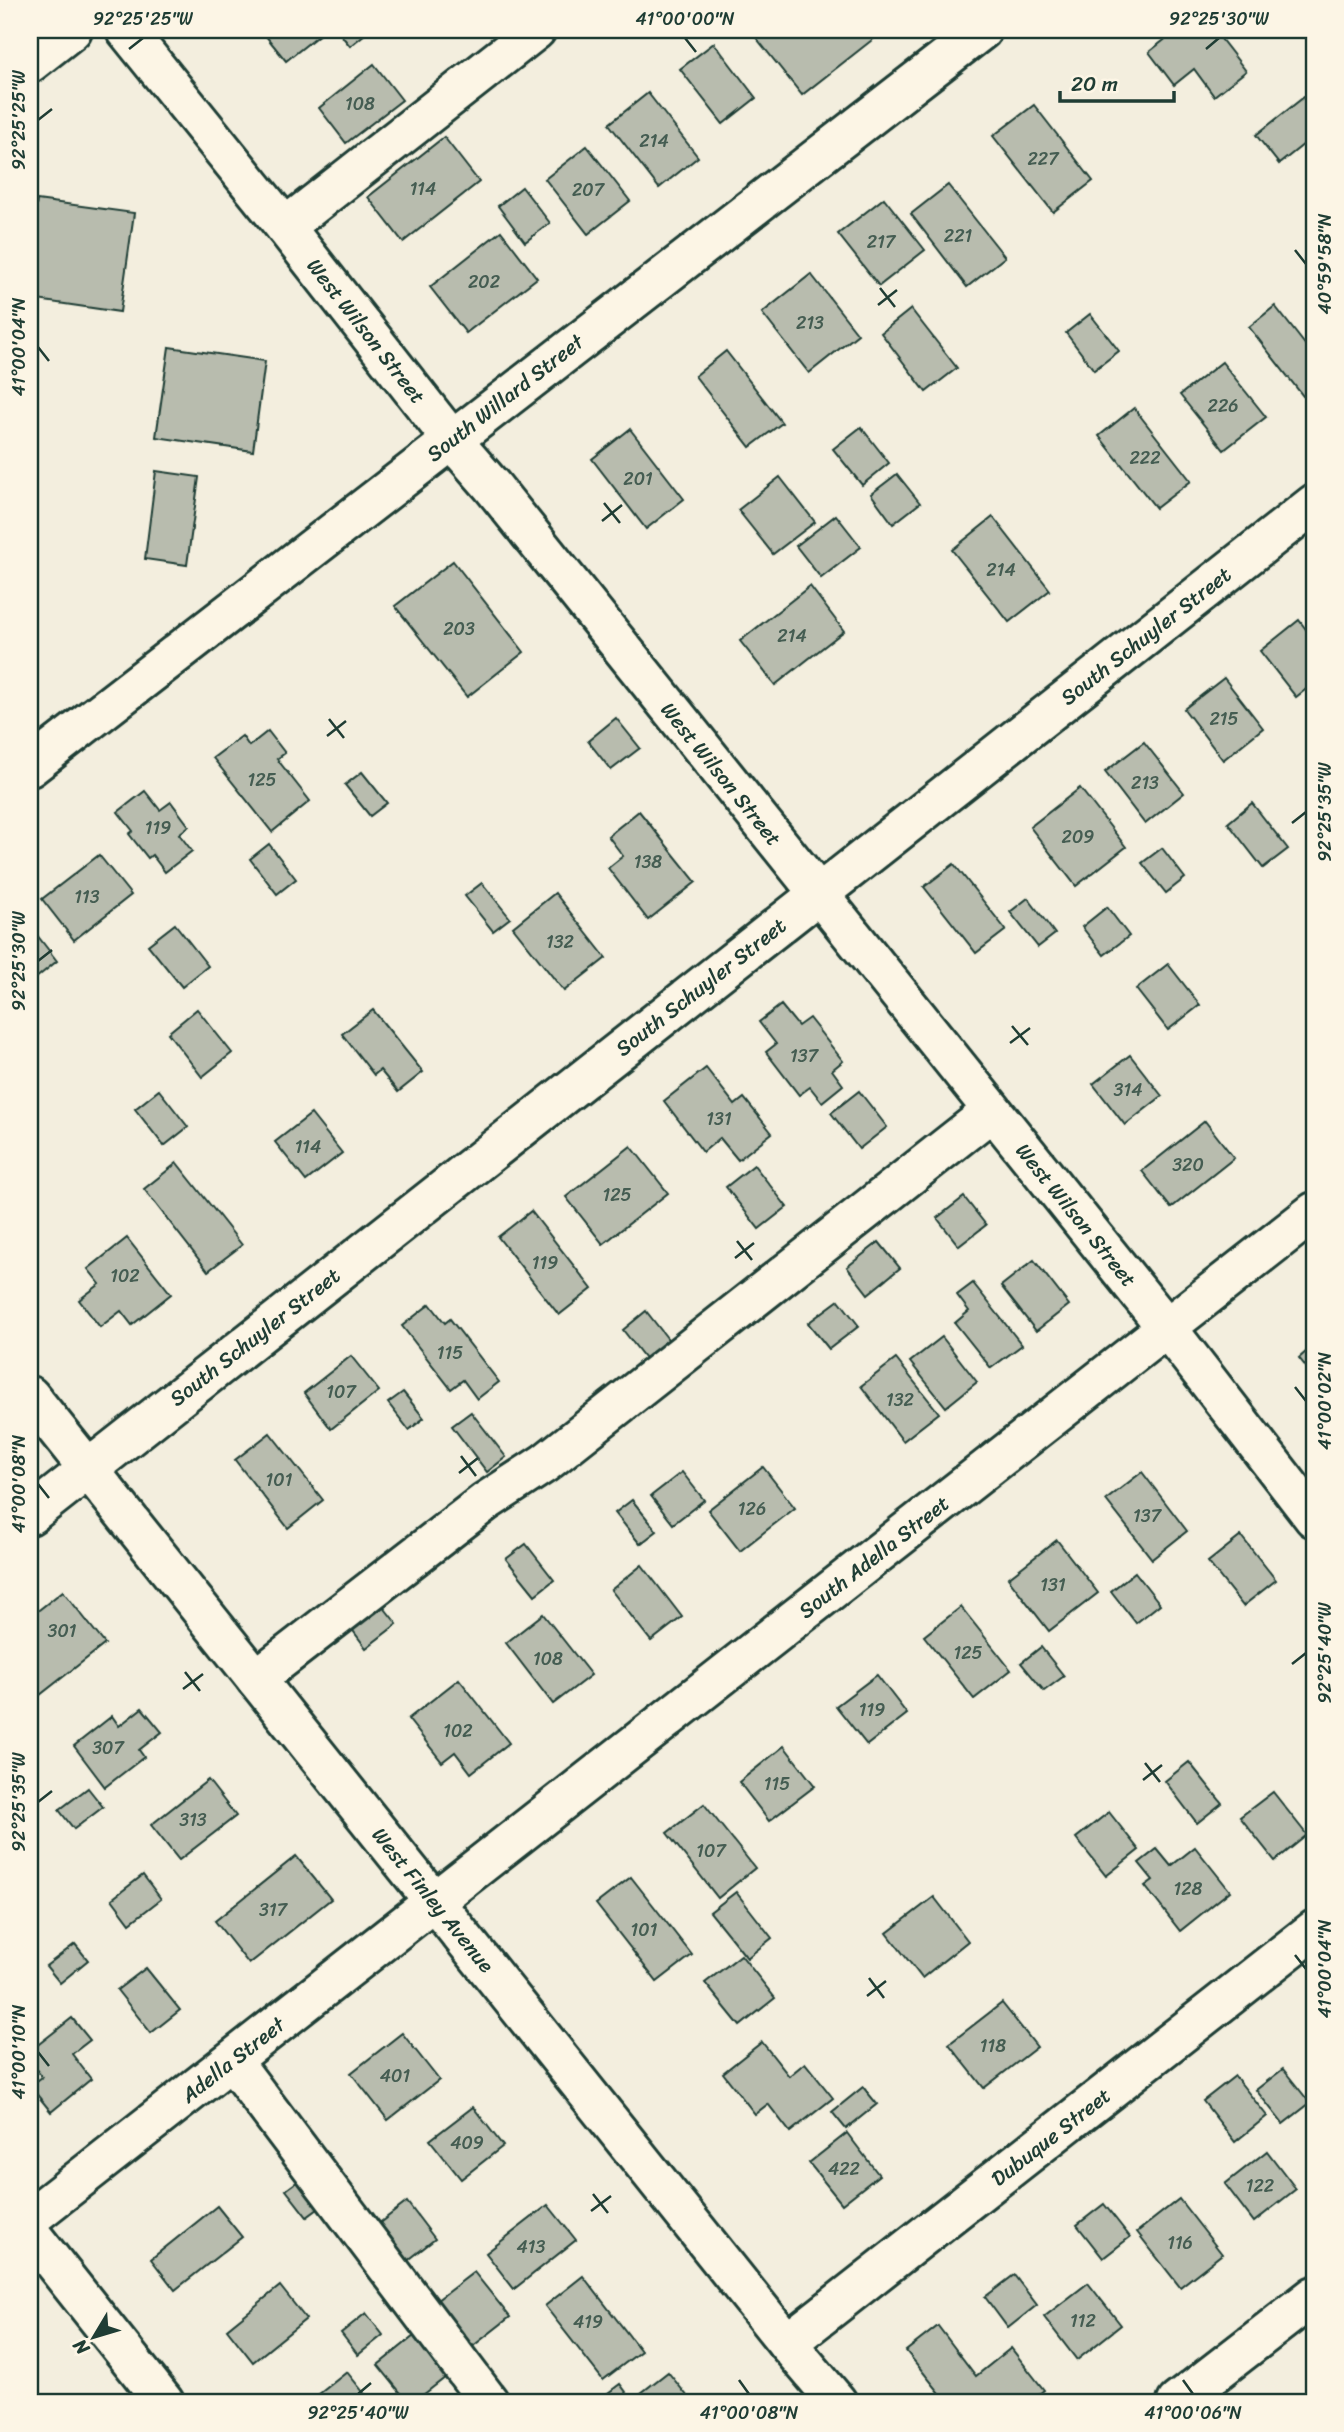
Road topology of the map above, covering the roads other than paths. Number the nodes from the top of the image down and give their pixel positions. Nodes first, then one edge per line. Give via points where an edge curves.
1 (72, 30) edge
2 (126, 30) edge
3 (536, 30) edge
4 (982, 30) edge
5 (30, 63) edge
6 (285, 227) junction
7 (451, 439) junction
8 (1314, 504) edge
9 (30, 767) edge
10 (817, 895) junction
11 (992, 1111) junction
12 (1314, 1212) edge
13 (1167, 1328) junction
14 (30, 1396) edge
15 (88, 1469) junction
16 (30, 1515) edge
17 (1314, 1518) edge
18 (256, 1679) junction
19 (435, 1901) junction
20 (1314, 1930) edge
21 (232, 2061) junction
22 (30, 2218) edge
23 (30, 2233) edge
24 (1314, 2296) edge
25 (787, 2343) junction
26 (164, 2402) edge
27 (489, 2402) edge
28 (837, 2402) edge
29 (1177, 2402) edge

1 - 5 street
2 - 6 street, West Wilson Street
3 - 6 street
4 - 7 street, South Willard Street
6 - 7 street, West Wilson Street
7 - 9 street, South Willard Street
7 - 10 street, West Wilson Street
8 - 10 street, South Schuyler Street
10 - 11 street, West Wilson Street
10 - 15 street, South Schuyler Street
11 - 13 street, West Wilson Street
11 - 18 street via 545,1464 485,1502
12 - 13 street, South Adella Street
13 - 17 street, West Wilson Street
13 - 19 street, South Adella Street
14 - 15 street, West Finley Avenue
15 - 16 street, South Schuyler Street
15 - 18 street, West Finley Avenue
18 - 19 street, West Finley Avenue
19 - 21 street, Adella Street
19 - 25 street, West Finley Avenue
20 - 25 street, Dubuque Street
21 - 22 street, Adella Street
21 - 27 street
23 - 26 street
24 - 29 street
25 - 28 street, West Finley Avenue

